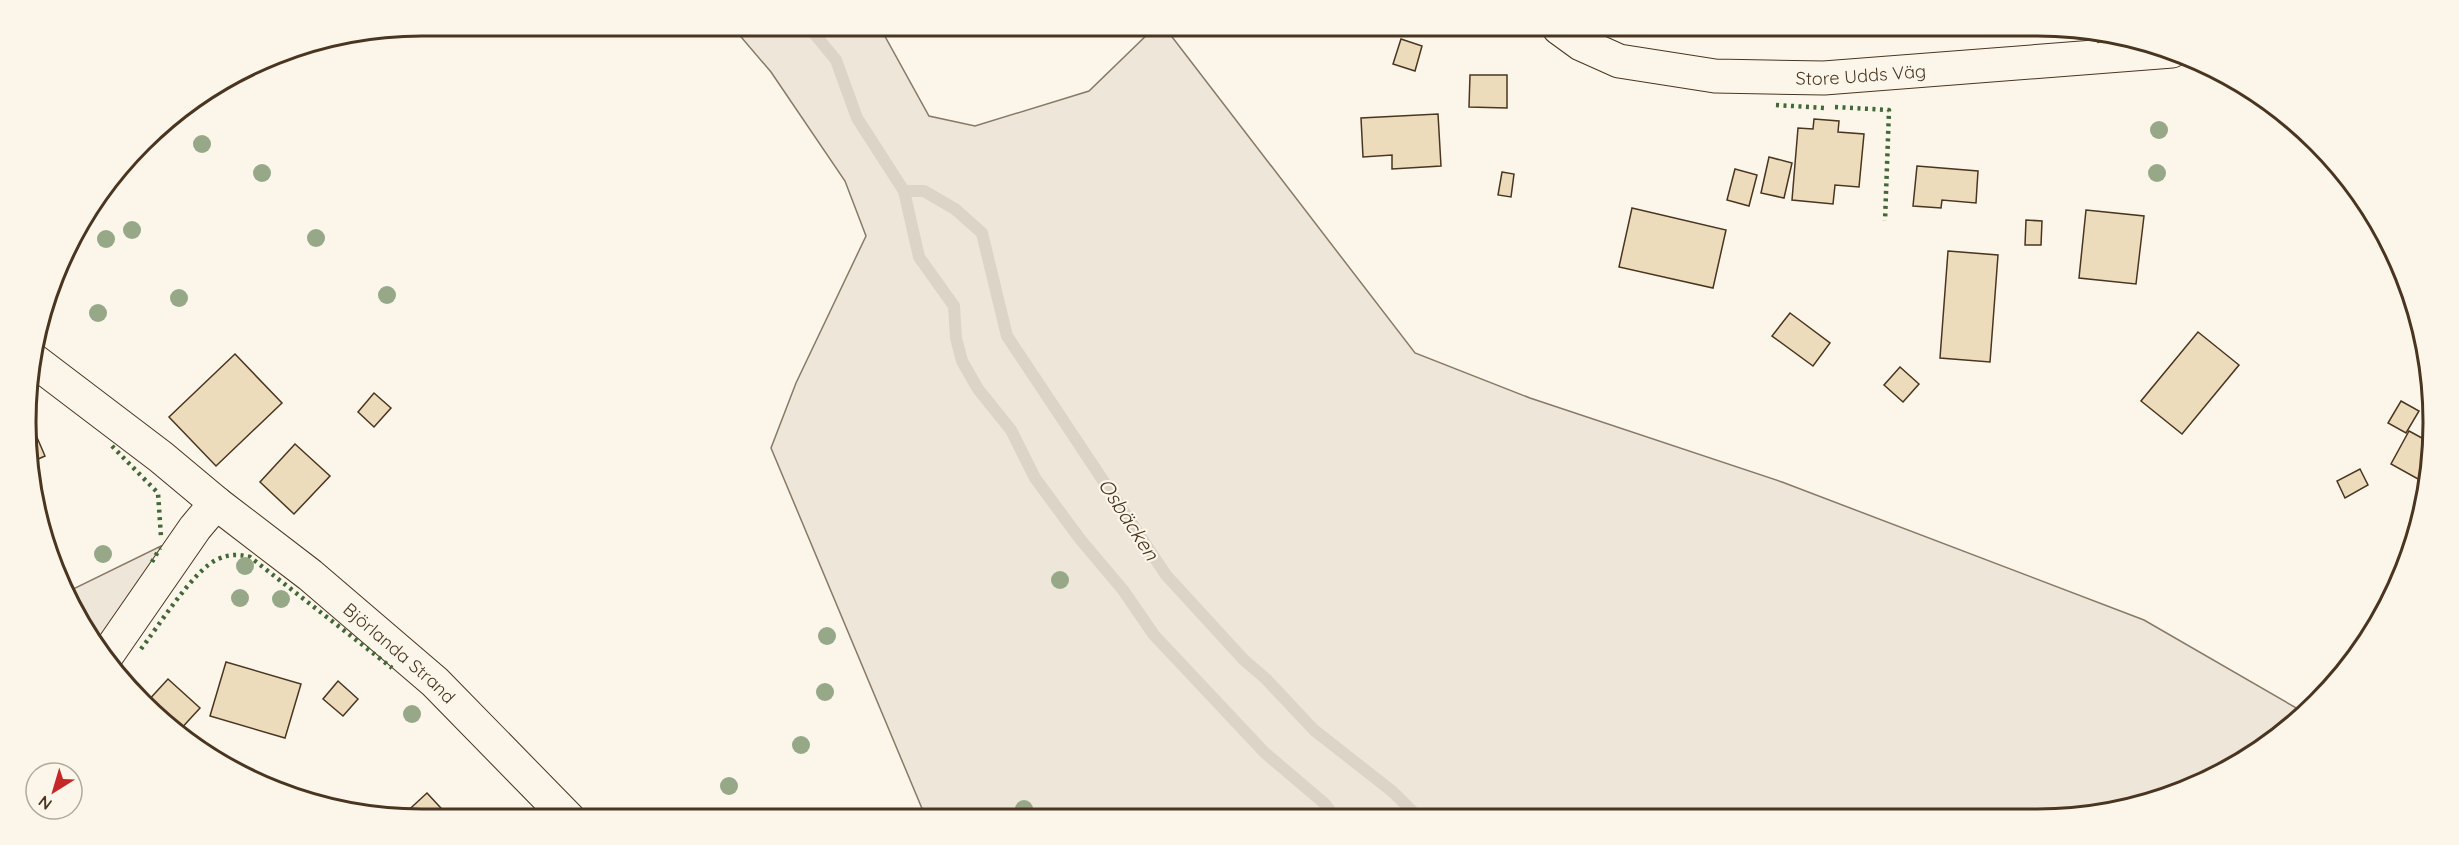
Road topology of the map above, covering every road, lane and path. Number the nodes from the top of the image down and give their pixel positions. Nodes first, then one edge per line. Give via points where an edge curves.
1 (1570, 36) edge
2 (2148, 53) edge
3 (40, 365) edge
4 (216, 504) junction
5 (110, 650) edge
6 (559, 809) edge

1 - 2 street, Store Udds Väg via 1619,61 1715,76 1824,78
3 - 4 street, Björlanda Strand
4 - 5 street
4 - 6 street, Björlanda Strand via 310,575 435,682

